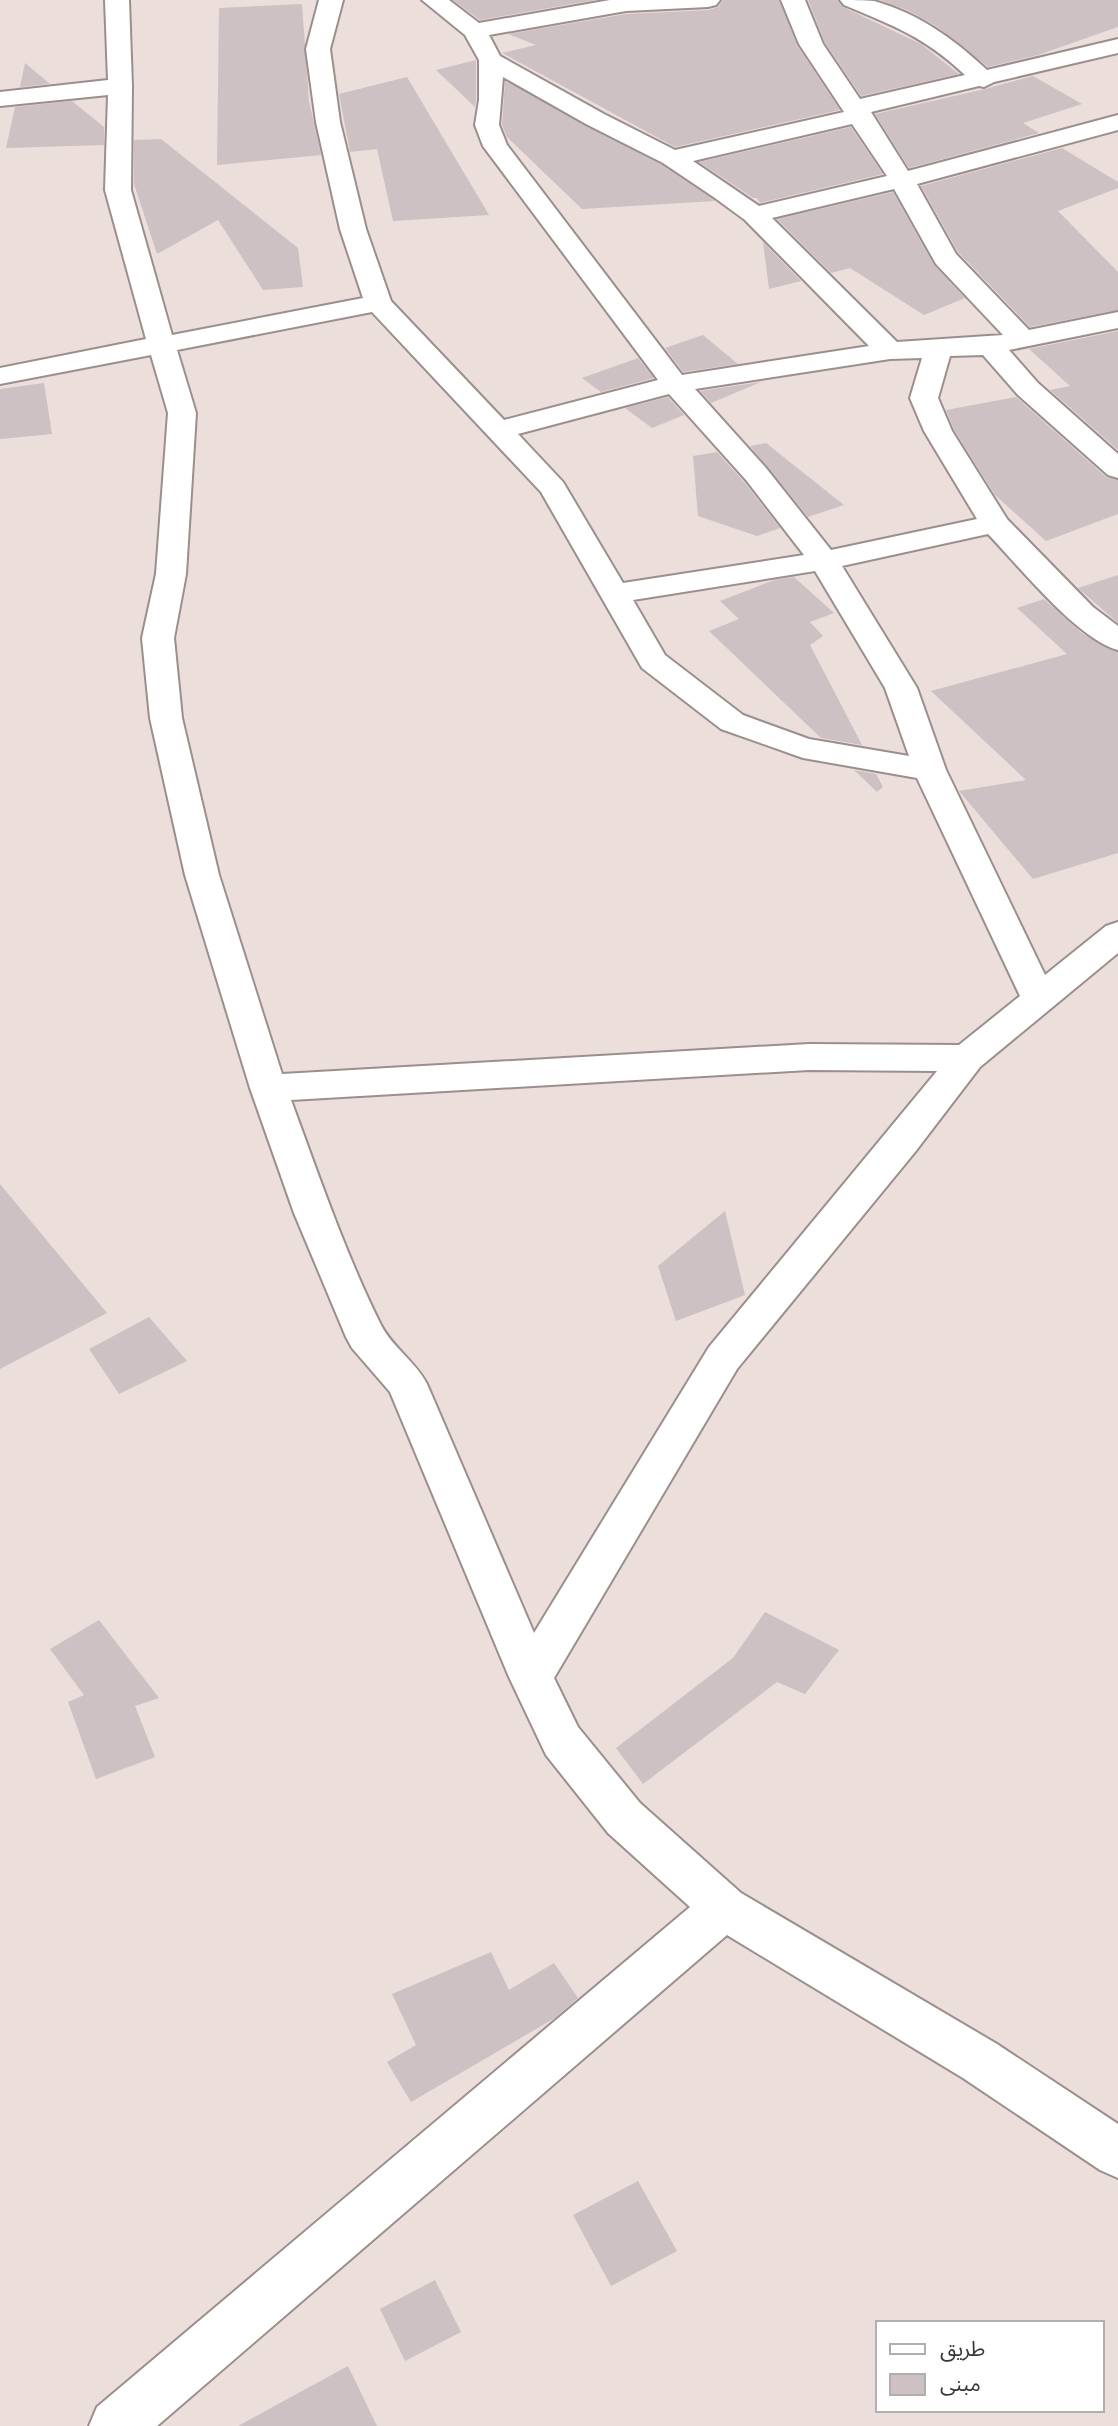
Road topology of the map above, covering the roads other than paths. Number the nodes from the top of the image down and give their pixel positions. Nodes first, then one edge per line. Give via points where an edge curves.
1 (117, 0) edge
2 (331, 0) edge
3 (433, 0) edge
4 (708, 0) edge
5 (793, 0) edge
6 (852, 0) edge
7 (623, 2) edge
8 (475, 31) junction
9 (1118, 47) edge
10 (491, 60) junction
11 (984, 80) junction
12 (120, 86) junction
13 (0, 100) edge
14 (858, 112) junction
15 (1118, 122) edge
16 (672, 158) junction
17 (902, 180) junction
18 (754, 215) junction
19 (378, 303) junction
20 (1118, 320) edge
21 (1023, 340) junction
22 (990, 346) junction
23 (164, 347) junction
24 (938, 349) junction
25 (890, 351) junction
26 (0, 376) edge
27 (675, 384) junction
28 (499, 430) junction
29 (1118, 469) edge
30 (995, 524) junction
31 (824, 561) junction
32 (613, 594) junction
33 (1118, 641) edge
34 (930, 770) junction
35 (1118, 934) edge
36 (1038, 997) junction
37 (967, 1058) junction
38 (268, 1088) junction
39 (531, 1677) junction
40 (724, 1908) junction
41 (1118, 2152) edge
42 (116, 2426) edge

1 - 12 street
2 - 19 street via 317,49 328,122 353,229
3 - 8 street
4 - 7 street
5 - 14 street via 811,44
6 - 11 street via 922,29
7 - 8 street
8 - 10 street
9 - 11 street
10 - 16 street
10 - 27 street via 487,125 495,146
11 - 14 street
12 - 13 street
12 - 23 street via 118,190
14 - 16 street
14 - 17 street
15 - 17 street
16 - 18 street
17 - 18 street
17 - 21 street via 945,258
18 - 25 street
19 - 23 street
19 - 28 street
20 - 21 street
21 - 22 street
22 - 24 street
22 - 29 street via 1028,389
23 - 26 street
23 - 38 street via 183,414 171,574 158,638 166,718 202,875
24 - 25 street
24 - 30 street via 924,398 938,432
25 - 27 street
27 - 28 street
27 - 31 street via 757,474
28 - 32 street via 553,488
30 - 31 street
30 - 33 street via 1082,614
31 - 32 street
31 - 34 street via 901,688
32 - 34 street via 653,661 732,722 803,748
34 - 36 street
35 - 36 street
36 - 37 street
37 - 38 street via 809,1057
37 - 39 street via 723,1358
38 - 39 street via 313,1213 366,1337 407,1384
39 - 40 street via 562,1741 624,1818
40 - 41 street via 980,2061
40 - 42 street

